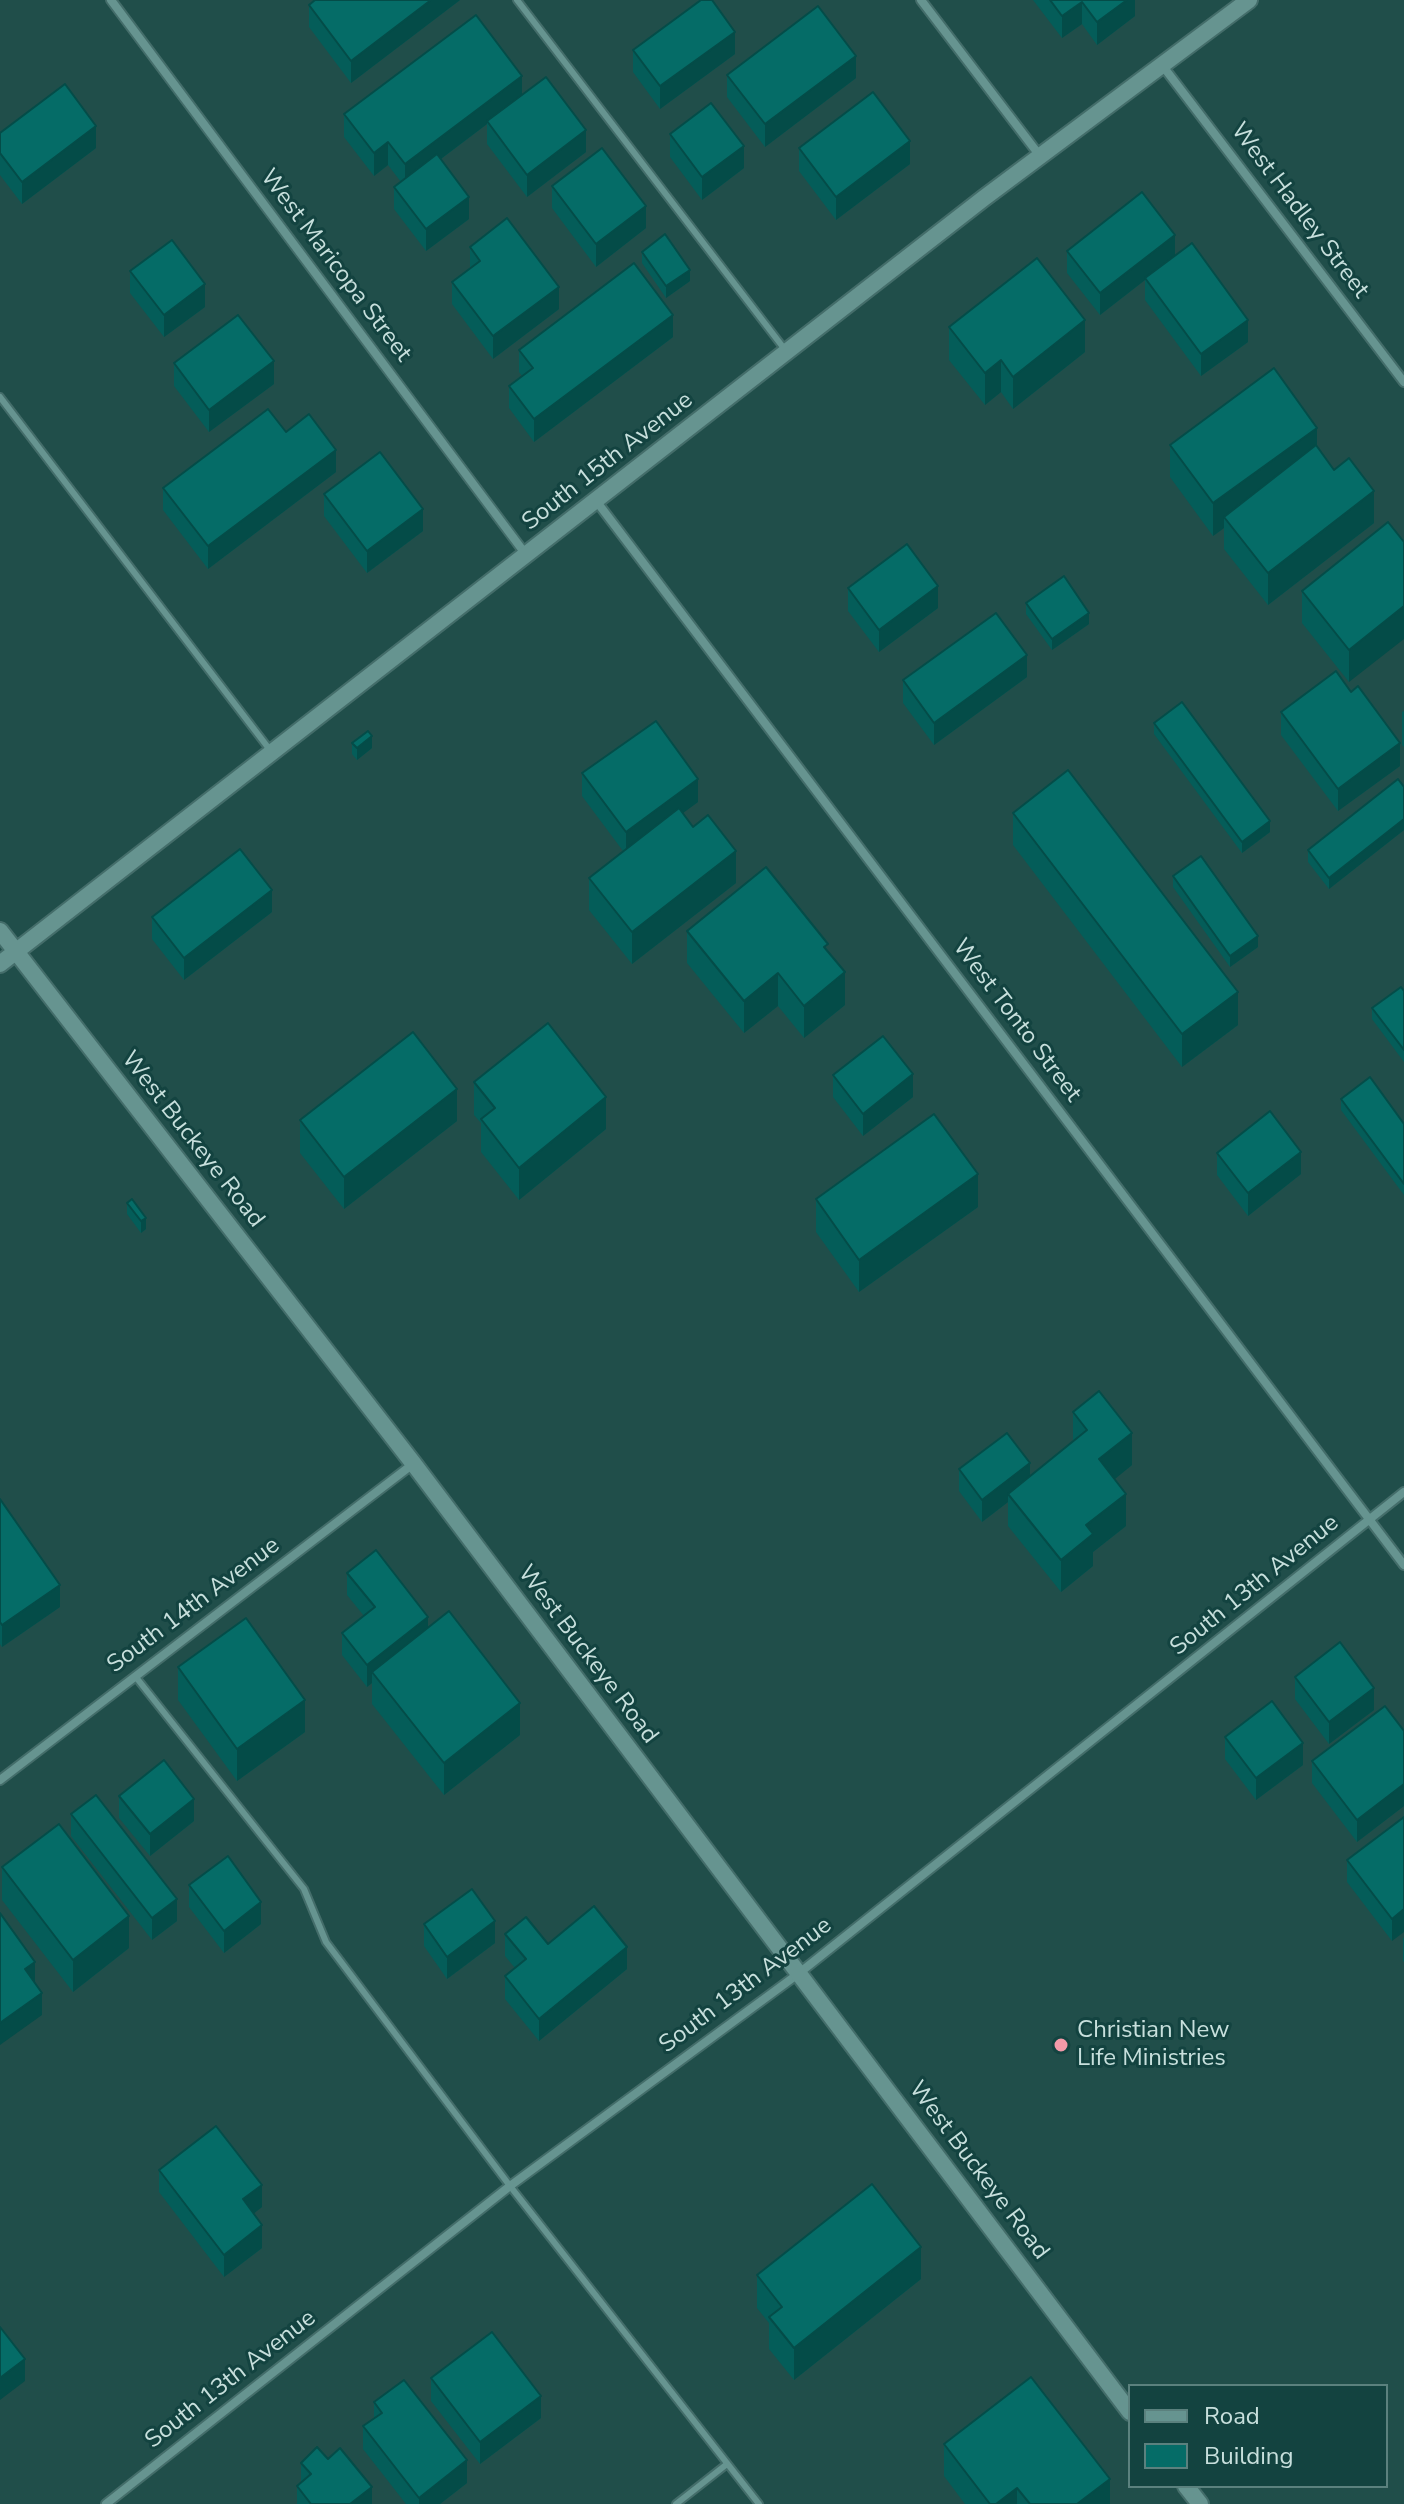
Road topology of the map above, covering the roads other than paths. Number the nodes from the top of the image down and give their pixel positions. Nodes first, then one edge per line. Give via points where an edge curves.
1 (111, 0) edge
2 (517, 0) edge
3 (921, 0) edge
4 (1249, 0) edge
5 (1161, 64) junction
6 (1040, 156) junction
7 (786, 351) junction
8 (1404, 382) edge
9 (0, 397) edge
10 (597, 502) junction
11 (528, 557) junction
12 (273, 754) junction
13 (0, 931) edge
14 (16, 952) junction
15 (0, 964) edge
16 (413, 1463) junction
17 (1404, 1492) edge
18 (1370, 1520) junction
19 (1404, 1565) edge
20 (135, 1676) junction
21 (0, 1780) edge
22 (798, 1974) junction
23 (510, 2186) junction
24 (1128, 2409) edge
25 (727, 2464) junction
26 (1188, 2488) edge
27 (106, 2504) edge
28 (676, 2504) edge
29 (759, 2504) edge
30 (1200, 2504) edge

1 - 11 street, West Maricopa Street
2 - 7 lane
3 - 6 street
4 - 5 main road, South 15th Avenue
5 - 6 main road, South 15th Avenue
5 - 8 street, West Hadley Street
6 - 7 main road, South 15th Avenue
7 - 10 main road, South 15th Avenue
9 - 12 lane
10 - 11 main road, South 15th Avenue
10 - 18 street, West Tonto Street
11 - 12 main road, South 15th Avenue
12 - 14 main road, South 15th Avenue
13 - 14 main road, West Buckeye Road
14 - 15 main road, South 15th Avenue
14 - 16 main road, West Buckeye Road
16 - 20 street, South 14th Avenue
16 - 22 main road, West Buckeye Road
17 - 18 street, South 13th Avenue
18 - 19 street, West Tonto Street
18 - 22 street, South 13th Avenue
20 - 21 street, South 14th Avenue
20 - 23 lane via 304,1889 326,1942
22 - 23 street, South 13th Avenue
22 - 24 main road, West Buckeye Road
23 - 25 lane
23 - 27 street, South 13th Avenue
25 - 28 lane
25 - 29 lane
26 - 30 main road

